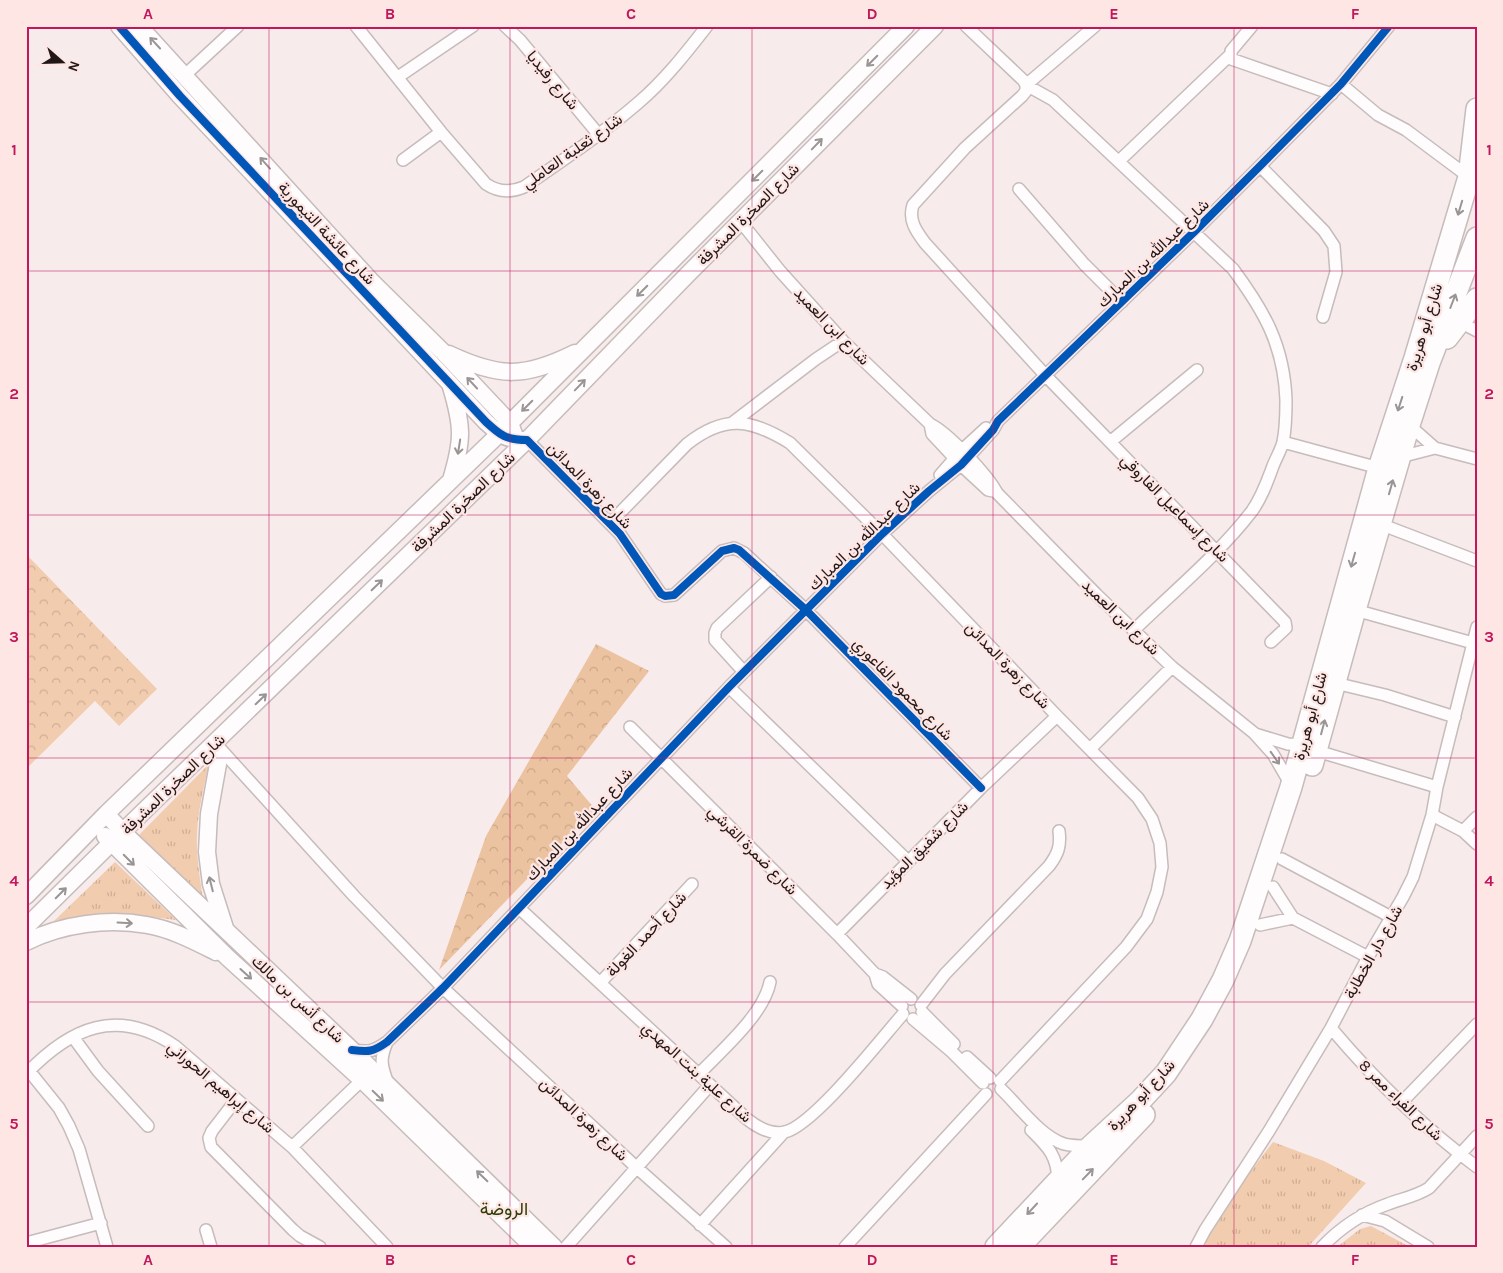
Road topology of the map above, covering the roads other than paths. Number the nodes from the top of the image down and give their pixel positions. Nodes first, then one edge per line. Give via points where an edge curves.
1 (119, 26) edge
2 (139, 26) edge
3 (238, 26) edge
4 (356, 26) edge
5 (473, 26) edge
6 (505, 26) edge
7 (707, 26) edge
8 (906, 26) edge
9 (935, 26) edge
10 (966, 26) edge
11 (1095, 26) edge
12 (1252, 26) edge
13 (1389, 26) edge
14 (1230, 55) junction
15 (185, 75) junction
16 (398, 76) junction
17 (1341, 84) junction
18 (1026, 85) junction
19 (1332, 94) junction
20 (1477, 108) edge
21 (441, 132) junction
22 (599, 135) junction
23 (403, 160) dead end
24 (1119, 161) junction
25 (1260, 166) junction
26 (1472, 169) edge
27 (1018, 189) dead end
28 (741, 222) junction
29 (1195, 231) junction
30 (1477, 238) edge
31 (1477, 298) edge
32 (1122, 302) junction
33 (1323, 317) dead end
34 (1458, 321) junction
35 (1477, 331) edge
36 (843, 341) junction
37 (586, 348) junction
38 (444, 352) junction
39 (1429, 363) junction
40 (1197, 370) dead end
41 (1046, 376) junction
42 (450, 382) junction
43 (732, 423) junction
44 (1409, 425) junction
45 (504, 429) junction
46 (1110, 442) junction
47 (1283, 442) junction
48 (519, 443) junction
49 (1435, 448) junction
50 (1400, 457) junction
51 (961, 458) junction
52 (1477, 459) edge
53 (1379, 468) junction
54 (450, 483) junction
55 (610, 523) junction
56 (1380, 524) junction
57 (882, 534) junction
58 (1217, 550) junction
59 (1477, 561) edge
60 (771, 577) junction
61 (806, 610) junction
62 (1355, 610) junction
63 (1477, 627) edge
64 (1134, 630) junction
65 (1271, 642) dead end
66 (1472, 643) junction
67 (1337, 649) junction
68 (1172, 667) junction
69 (744, 672) junction
70 (1332, 675) junction
71 (729, 687) junction
72 (1057, 716) junction
73 (1455, 717) junction
74 (630, 727) dead end
75 (1254, 733) junction
76 (214, 744) junction
77 (1310, 748) junction
78 (1090, 749) junction
79 (661, 757) junction
80 (1292, 787) junction
81 (1437, 787) junction
82 (980, 788) junction
83 (106, 814) junction
84 (1432, 815) junction
85 (1477, 817) edge
86 (95, 826) junction
87 (1059, 831) dead end
88 (1463, 831) junction
89 (117, 837) junction
90 (1477, 844) edge
91 (1282, 859) junction
92 (908, 861) junction
93 (692, 884) dead end
94 (1273, 887) junction
95 (26, 896) edge
96 (520, 908) junction
97 (1293, 918) junction
98 (1391, 918) junction
99 (1260, 925) junction
100 (26, 928) edge
101 (226, 930) junction
102 (837, 934) junction
103 (26, 942) edge
104 (227, 957) junction
105 (1368, 957) junction
106 (770, 982) dead end
107 (600, 983) junction
108 (443, 988) junction
109 (912, 1009) junction
110 (1477, 1024) edge
111 (1331, 1028) junction
112 (73, 1036) junction
113 (387, 1042) junction
114 (352, 1050) junction
115 (27, 1070) edge
116 (699, 1074) junction
117 (362, 1080) junction
118 (710, 1085) junction
119 (388, 1086) junction
120 (993, 1087) junction
121 (236, 1100) junction
122 (1401, 1102) junction
123 (148, 1126) dead end
124 (784, 1132) junction
125 (1477, 1136) edge
126 (1091, 1146) junction
127 (292, 1148) junction
128 (1460, 1155) junction
129 (636, 1167) junction
130 (1477, 1167) edge
131 (1058, 1181) junction
132 (1362, 1215) junction
133 (101, 1223) junction
134 (700, 1225) junction
135 (206, 1230) dead end
136 (26, 1243) edge
137 (851, 1245) edge
138 (1022, 1245) edge
139 (107, 1247) edge
140 (211, 1247) edge
141 (320, 1247) edge
142 (387, 1247) edge
143 (533, 1247) edge
144 (554, 1247) edge
145 (566, 1247) edge
146 (726, 1247) edge
147 (996, 1247) edge
148 (1196, 1247) edge
149 (1322, 1247) edge
150 (1428, 1247) edge

1 - 42 main road, شارع عائشة التيمورية via 180,96
15 -> 2 main road, شارع عائشة التيمورية
3 - 15 street
4 - 16 street, شارع ثعلبة العاملي
5 - 16 street
6 - 22 street, شارع رفيديا
7 - 22 street, شارع ثعلبة العاملي via 640,102
8 -> 37 main road, شارع الصخرة المشرفة
28 -> 9 main road, شارع الصخرة المشرفة
10 - 18 street
11 - 18 street
12 - 14 street
13 - 17 street, شارع عبدالله بن المبارك
14 - 19 street via 1231,59
14 - 24 street
38 -> 15 main road, شارع عائشة التيمورية via 371,281
16 - 21 street, شارع ثعلبة العاملي
17 - 19 street, شارع عبدالله بن المبارك
17 - 26 street via 1378,115
18 - 24 street via 1053,100
18 - 41 street, شارع إسماعيل الفاروقي via 1022,96 965,148 913,205 910,213 925,243
19 - 25 street, شارع عبدالله بن المبارك
20 - 26 highway, شارع أبو هريرة
21 - 22 street, شارع ثعلبة العاملي via 486,184 505,192 524,187
21 - 23 street
24 - 29 street
25 - 29 street, شارع عبدالله بن المبارك
25 - 33 street via 1324,231 1334,246 1336,272
26 -> 53 highway, شارع أبو هريرة
27 - 32 street
28 - 36 street, شارع ابن العميد
48 -> 28 main road, شارع الصخرة المشرفة
29 - 32 street, شارع عبدالله بن المبارك
29 - 47 street via 1232,268 1267,320 1280,354 1285,382
39 -> 30 highway, شارع أبو هريرة
31 - 34 highway
32 - 41 street, شارع عبدالله بن المبارك
34 - 35 street
34 - 39 highway
36 - 43 street
36 - 51 street, شارع ابن العميد via 930,424 932,434
37 - 38 main road via 539,369 524,372 501,372
37 -> 45 main road, شارع الصخرة المشرفة
45 -> 38 main road, شارع عائشة التيمورية
39 - 44 highway, شارع أبو هريرة
40 - 46 street
41 - 46 street, شارع إسماعيل الفاروقي
41 - 51 street, شارع عبدالله بن المبارك
42 - 45 main road, شارع عائشة التيمورية
42 -> 54 main road via 461,436
43 - 55 street, شارع زهرة المدائن via 714,426 699,434
43 - 57 street, شارع زهرة المدائن via 760,427 790,443
44 - 49 street
44 - 50 highway, شارع أبو هريرة
45 - 48 main road, شارع عائشة التيمورية
45 - 54 main road, شارع الصخرة المشرفة
46 - 58 street, شارع إسماعيل الفاروقي
47 - 53 street
47 - 58 street via 1264,490 1252,510
48 - 55 street, شارع زهرة المدائن
76 -> 48 main road, شارع الصخرة المشرفة
49 - 50 street
49 - 52 street
56 -> 50 highway, شارع أبو هريرة
51 - 57 street, شارع عبدالله بن المبارك
51 - 64 street, شارع ابن العميد via 988,490 997,492
53 -> 67 highway, شارع أبو هريرة
54 - 83 main road, شارع الصخرة المشرفة
55 - 60 street, شارع زهرة المدائن via 665,596 674,595 728,549 740,550
56 - 59 street
56 - 62 highway, شارع أبو هريرة
57 - 61 street, شارع عبدالله بن المبارك
57 - 72 street, شارع زهرة المدائن
58 - 64 street
58 - 65 street, شارع إسماعيل الفاروقي via 1287,624
60 - 61 street, شارع زهرة المدائن
60 - 69 street via 715,633 715,640
61 - 69 street, شارع عبدالله بن المبارك
61 - 82 street, شارع محمود الفاعوري
62 - 66 street
62 - 67 highway, شارع أبو هريرة
63 - 66 street, شارع دار الخطابة
64 - 68 street, شارع ابن العميد
66 - 73 street, شارع دار الخطابة
67 - 70 highway, شارع أبو هريرة
68 - 75 street, شارع ابن العميد
68 - 78 street
69 - 71 street, شارع عبدالله بن المبارك
70 - 73 street
70 - 77 highway, شارع أبو هريرة
71 - 79 street, شارع عبدالله بن المبارك
71 - 92 street
72 - 78 street, شارع زهرة المدائن
72 - 82 street, شارع شفيق المؤيد
73 - 81 street, شارع دار الخطابة
74 - 79 street, شارع ضمرة القرشي
75 - 77 street, شارع ابن العميد
75 -> 80 street, شارع ابن العميد via 1273,754
76 - 89 main road, شارع الصخرة المشرفة
101 -> 76 main road via 208,869 209,814 217,771
76 - 108 street, شارع زهرة المدائن
77 - 80 highway, شارع أبو هريرة
77 - 81 street, شارع ابن العميد
77 - 91 highway, شارع أبو هريرة
78 - 120 street, شارع زهرة المدائن via 1138,798 1152,819 1160,843 1162,867 1157,892 1147,920 1126,947
79 - 96 street, شارع عبدالله بن المبارك
79 - 102 street, شارع ضمرة القرشي
80 - 126 highway, شارع أبو هريرة via 1240,941 1202,1019 1166,1073
81 - 84 street, شارع دار الخطابة
82 - 92 street, شارع شفيق المؤيد
83 - 86 main road, شارع الصخرة المشرفة
83 - 89 main road, شارع أنس بن مالك
84 - 88 street
84 - 98 street, شارع دار الخطابة via 1412,877
85 - 88 street
86 - 89 main road, شارع أنس بن مالك
86 - 95 main road, شارع الصخرة المشرفة
87 - 109 street via 1059,848 1049,866
88 - 90 street
100 -> 89 main road, شارع الصخرة المشرفة
89 - 101 main road, شارع أنس بن مالك
89 -> 104 main road, شارع أنس بن مالك
91 - 94 highway, شارع أبو هريرة
91 - 98 street
92 - 102 street, شارع شفيق المؤيد
93 - 107 street, شارع أحمد الغولة
94 - 97 street
94 - 99 highway, شارع أبو هريرة
96 - 107 street, شارع علية بنت المهدي
96 - 108 street, شارع عبدالله بن المبارك
97 - 99 street
97 - 105 street
98 - 105 street, شارع دار الخطابة
138 -> 99 highway, شارع أبو هريرة via 1158,1101 1189,1062 1230,992
101 - 114 main road, شارع أنس بن مالك
102 - 109 street, شارع ضمرة القرشي via 876,974 878,984
103 -> 104 main road via 63,928 121,922 166,930
104 -> 117 main road, شارع أنس بن مالك
105 - 111 street, شارع دار الخطابة
106 - 116 street via 757,1012
107 - 116 street, شارع علية بنت المهدي
108 - 113 street, شارع عبدالله بن المبارك
108 - 129 street, شارع زهرة المدائن
109 - 120 street, شارع ضمرة القرشي
109 - 124 street via 817,1111
110 - 122 street
111 - 122 street, شارع الفراء ممر 8
111 - 148 street, شارع دار الخطابة
112 - 115 street, شارع إبراهيم الحوراني
112 - 121 street, شارع إبراهيم الحوراني via 101,1027 131,1026 146,1030 175,1046
112 - 123 street via 98,1071
113 - 114 street, شارع عبدالله بن المبارك via 369,1052
113 - 119 street via 382,1062
114 - 119 main road, شارع أنس بن مالك
115 - 133 street via 59,1108 69,1126
116 - 118 street, شارع علية بنت المهدي
117 - 127 street
117 -> 143 main road, شارع أنس بن مالك
118 - 124 street, شارع علية بنت المهدي via 758,1127
118 - 129 street
144 -> 119 main road, شارع أنس بن مالك
120 - 126 street, شارع ضمرة القرشي via 1056,1141
120 - 131 street, شارع ضمرة القرشي via 1049,1148 1056,1161
120 - 137 street, شارع زهرة المدائن
121 - 127 street, شارع إبراهيم الحوراني
121 - 141 street via 208,1138 211,1147 292,1230
122 - 128 street, شارع الفراء ممر 8
124 - 134 street
125 - 128 street
126 - 131 highway, شارع أبو هريرة
127 - 142 street, شارع إبراهيم الحوراني
128 - 130 street, شارع الفراء ممر 8
128 - 132 street via 1424,1191
129 - 134 street, شارع زهرة المدائن
129 - 145 street
131 -> 147 highway, شارع أبو هريرة
132 - 149 street
132 - 150 street via 1385,1221
133 - 136 street
133 - 139 street
134 - 146 street, شارع زهرة المدائن
135 - 140 street

